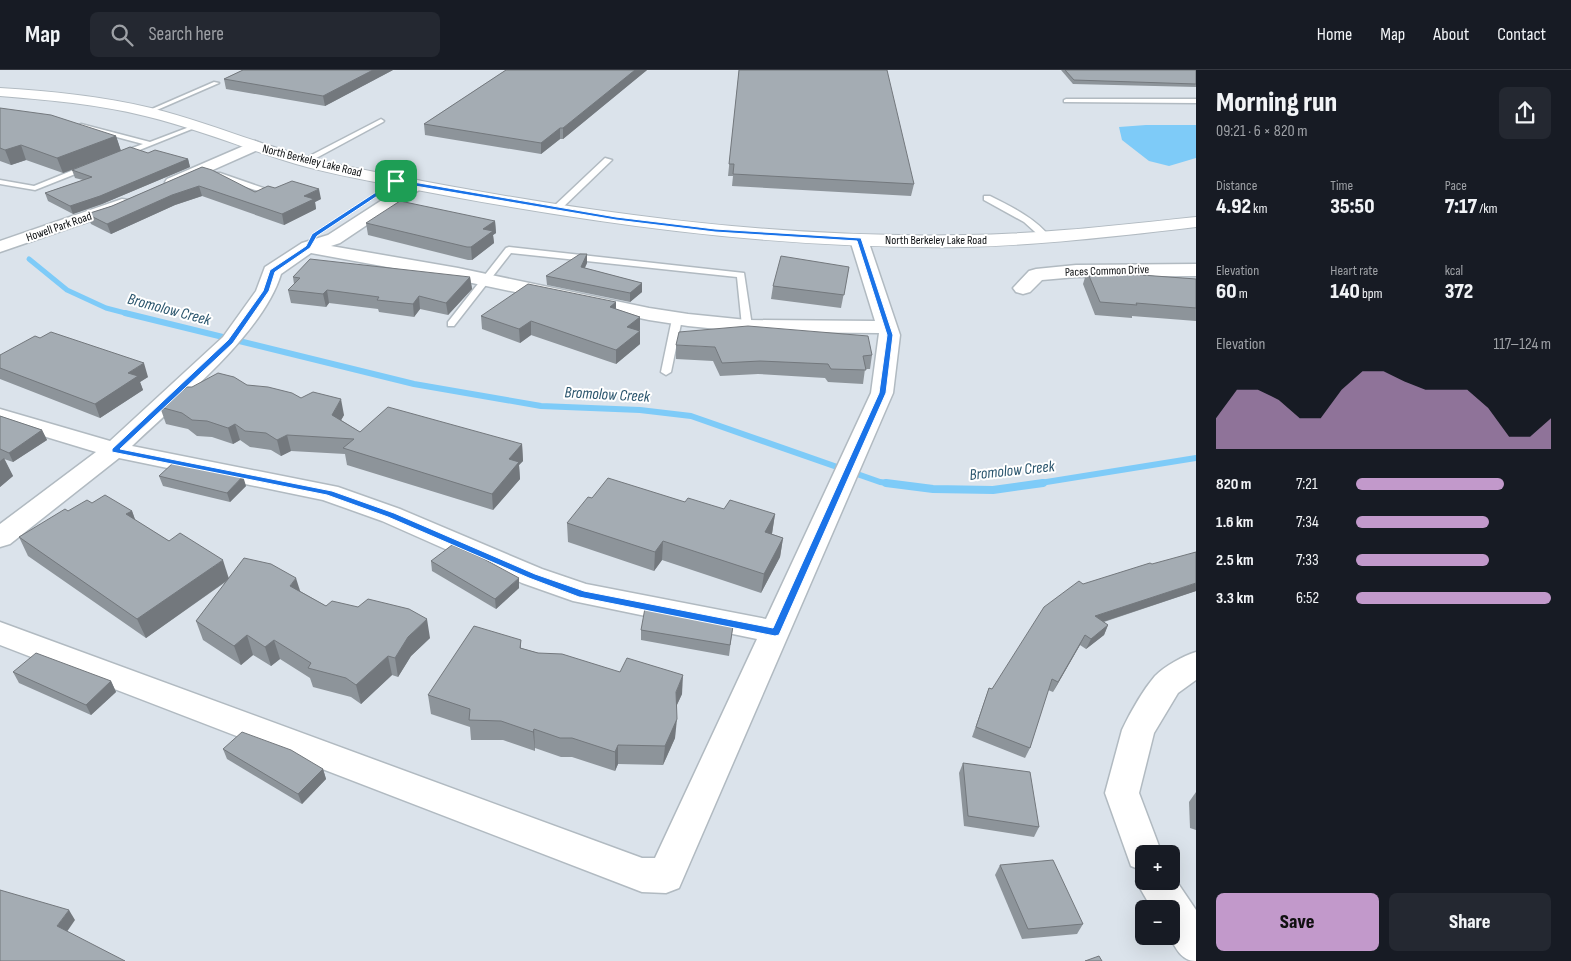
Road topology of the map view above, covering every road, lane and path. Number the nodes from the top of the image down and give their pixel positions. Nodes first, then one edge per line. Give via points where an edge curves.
1 (216, 83) dead end
2 (0, 92) edge
3 (1066, 101) dead end
4 (1196, 101) edge
5 (148, 112) junction
6 (381, 120) dead end
7 (76, 124) edge
8 (194, 127) junction
9 (151, 144) junction
10 (255, 146) junction
11 (115, 158) edge
12 (304, 160) junction
13 (608, 160) dead end
14 (97, 164) edge
15 (200, 170) junction
16 (396, 181) junction
17 (0, 182) edge
18 (416, 185) junction
19 (154, 190) edge
20 (268, 191) edge
21 (136, 198) edge
22 (986, 198) dead end
23 (556, 209) junction
24 (351, 211) junction
25 (371, 215) junction
26 (1196, 222) edge
27 (329, 226) junction
28 (349, 230) junction
29 (1047, 238) junction
30 (859, 240) junction
31 (0, 247) edge
32 (308, 247) junction
33 (1196, 270) edge
34 (487, 280) junction
35 (1024, 288) dead end
36 (677, 318) junction
37 (450, 324) dead end
38 (747, 326) junction
39 (888, 327) junction
40 (666, 372) dead end
41 (0, 416) edge
42 (114, 450) junction
43 (0, 538) edge
44 (775, 632) junction
45 (0, 633) edge
46 (1196, 664) edge
47 (1141, 845) edge
48 (1161, 890) edge
49 (1196, 944) edge

1 - 5 lane
2 - 5 street, North Berkeley Lake Road via 60,96
3 - 4 lane
5 - 8 street, North Berkeley Lake Road
6 - 12 lane
7 - 9 lane
8 - 9 lane
8 - 10 street, North Berkeley Lake Road
9 - 11 lane
10 - 12 street, North Berkeley Lake Road
10 - 15 street
12 - 16 street, North Berkeley Lake Road
13 - 23 lane
14 - 17 lane via 35,188
15 - 19 street
15 - 20 lane
16 - 18 street, North Berkeley Lake Road
16 - 24 street
18 - 23 street, North Berkeley Lake Road
18 - 25 street
21 - 31 street, Howell Park Road
22 - 29 lane via 1017,212
23 - 30 street, North Berkeley Lake Road via 715,230
24 - 25 street
24 - 27 street
25 - 28 street
26 - 29 street, North Berkeley Lake Road
27 - 28 street
27 - 32 street via 314,236
28 - 32 street via 334,239
29 - 30 street, North Berkeley Lake Road
30 - 39 street
32 - 34 street
32 - 42 street via 272,271 266,291 230,342
33 - 35 street, Paces Common Drive via 1076,271 1036,276
34 - 36 street
34 - 37 lane
34 - 38 lane via 509,250 741,275
36 - 38 street
36 - 40 lane
38 - 39 street
39 - 44 street via 890,335 882,393
41 - 42 street
42 - 43 street
42 - 44 street via 329,493 583,594
44 - 45 street via 666,876 642,875
46 - 47 street via 1167,684 1138,730 1122,792
48 - 49 street

